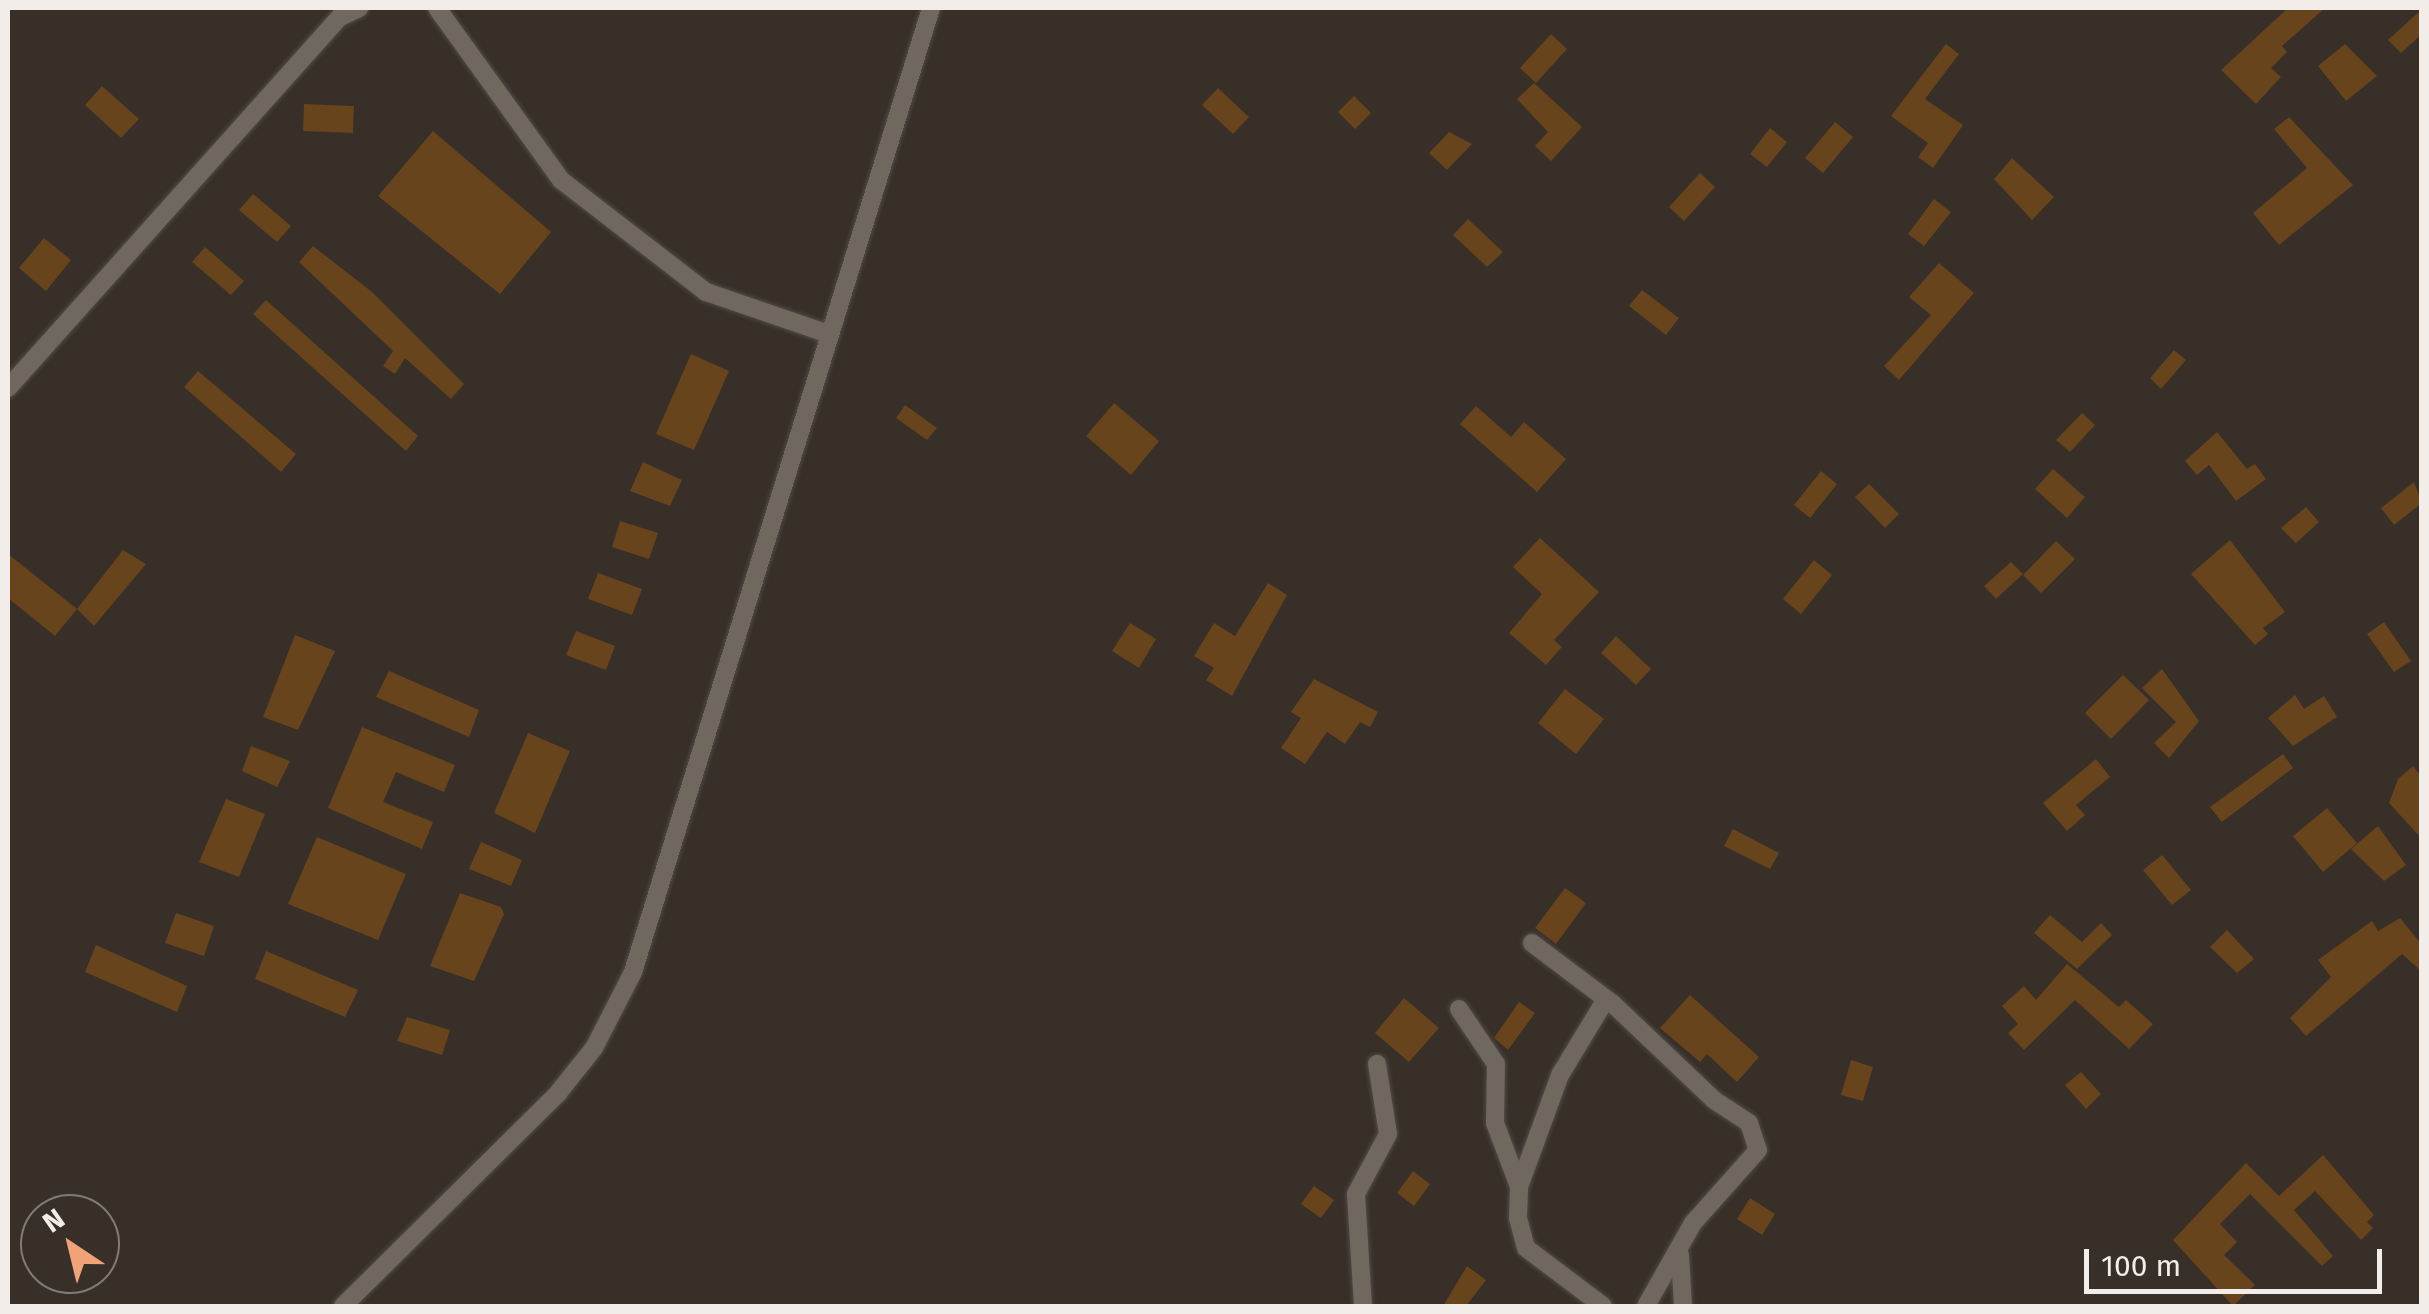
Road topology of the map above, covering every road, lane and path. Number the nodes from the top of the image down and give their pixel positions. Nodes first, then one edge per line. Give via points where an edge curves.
1 (358, 8) edge
2 (437, 8) edge
3 (931, 8) edge
4 (828, 334) junction
5 (8, 388) edge
6 (1532, 943) dead end
7 (1606, 999) junction
8 (1460, 1009) dead end
9 (1377, 1064) dead end
10 (1520, 1187) junction
11 (1680, 1249) junction
12 (343, 1306) edge
13 (1363, 1306) edge
14 (1603, 1306) edge
15 (1646, 1306) edge
16 (1682, 1306) edge

1 - 5 street via 328,30
2 - 4 street via 561,180 706,292
3 - 4 street
4 - 12 street via 633,972 613,1015 558,1093
6 - 7 street
7 - 10 street via 1560,1076
7 - 11 street via 1749,1124 1758,1150 1693,1223
8 - 10 street via 1496,1064 1495,1123
9 - 13 street via 1388,1134 1356,1194
10 - 14 street via 1518,1218 1526,1248
11 - 15 street
11 - 16 street

